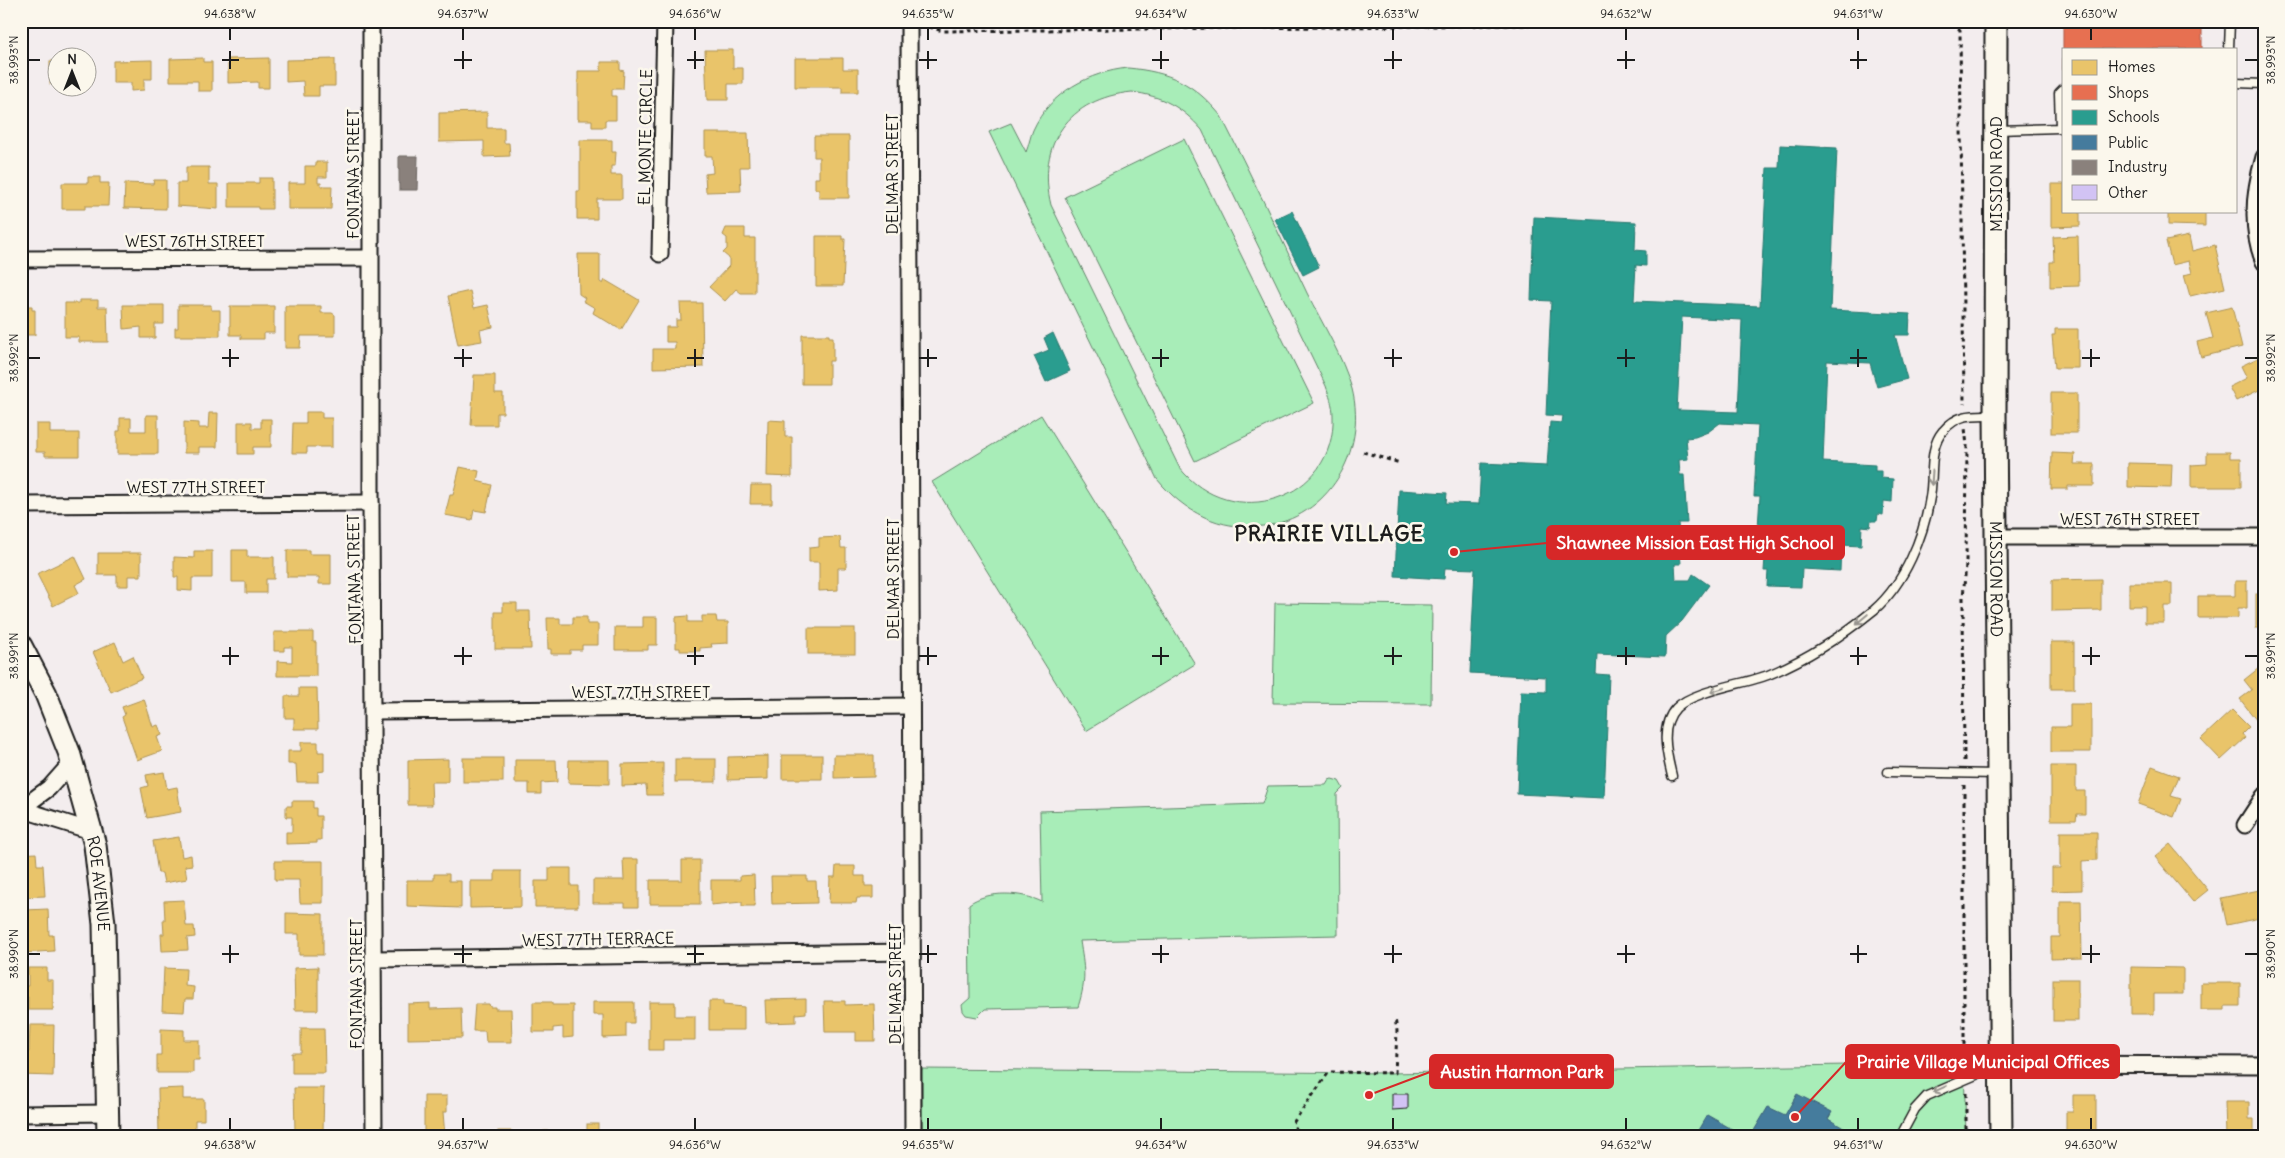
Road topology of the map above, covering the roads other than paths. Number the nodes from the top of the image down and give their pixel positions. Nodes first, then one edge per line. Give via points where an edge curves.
1 (371, 21) edge
2 (665, 21) edge
3 (909, 21) edge
4 (1996, 21) edge
5 (2230, 21) edge
6 (2229, 48) edge
7 (2238, 83) edge
8 (2264, 84) edge
9 (2062, 90) edge
10 (2062, 128) edge
11 (1996, 130) junction
12 (2264, 157) edge
13 (660, 254) dead end
14 (370, 258) junction
15 (21, 259) edge
16 (2264, 262) edge
17 (1995, 414) junction
18 (370, 503) junction
19 (21, 505) edge
20 (49, 505) junction
21 (21, 516) edge
22 (1997, 537) junction
23 (2264, 537) edge
24 (21, 646) edge
25 (910, 706) junction
26 (373, 711) junction
27 (72, 762) junction
28 (1888, 772) dead end
29 (1999, 774) junction
30 (1672, 776) dead end
31 (2264, 796) edge
32 (22, 809) edge
33 (2244, 825) dead end
34 (91, 831) junction
35 (912, 952) junction
36 (374, 959) junction
37 (2002, 1064) junction
38 (2264, 1065) edge
39 (108, 1113) junction
40 (21, 1114) edge
41 (108, 1137) edge
42 (374, 1137) edge
43 (913, 1137) edge
44 (1900, 1137) edge
45 (2001, 1137) edge

1 - 14 street, FONTANA STREET
2 - 13 street, EL MONTE CIRCLE
3 - 25 street, DELMAR STREET
4 - 11 main road, MISSION ROAD
5 - 6 lane
7 - 8 lane
9 - 10 lane via 2059,94
10 - 11 lane
11 - 17 main road, MISSION ROAD
12 - 16 street via 2254,206 2257,241
14 - 15 street, WEST 76TH STREET
14 - 18 street, FONTANA STREET
17 - 22 main road, MISSION ROAD
17 -> 30 lane via 1964,415 1943,431 1934,448 1930,496 1923,528 1896,585 1877,607 1847,632 1794,664 1766,676 1692,698 1677,707 1668,719 1666,734
18 - 20 street, WEST 77TH STREET
18 - 26 street, FONTANA STREET
19 - 20 street, WEST 77TH STREET
20 - 21 street
22 - 23 street, WEST 76TH STREET
22 - 29 main road, MISSION ROAD
24 - 27 main road, ROE AVENUE via 46,694
25 - 26 street, WEST 77TH STREET
25 - 35 street, DELMAR STREET
26 - 36 street, FONTANA STREET
27 - 32 street via 49,788
27 - 34 main road, ROE AVENUE
28 - 29 lane
29 - 37 main road, MISSION ROAD
31 - 33 street
32 - 34 street
34 - 39 main road, ROE AVENUE via 99,867 104,924
35 - 36 street, WEST 77TH TERRACE
35 - 43 street, DELMAR STREET
36 - 42 street, FONTANA STREET
37 - 38 street
37 -> 44 lane via 1926,1096
37 - 45 main road, MISSION ROAD
39 - 40 street
39 - 41 main road, ROE AVENUE

